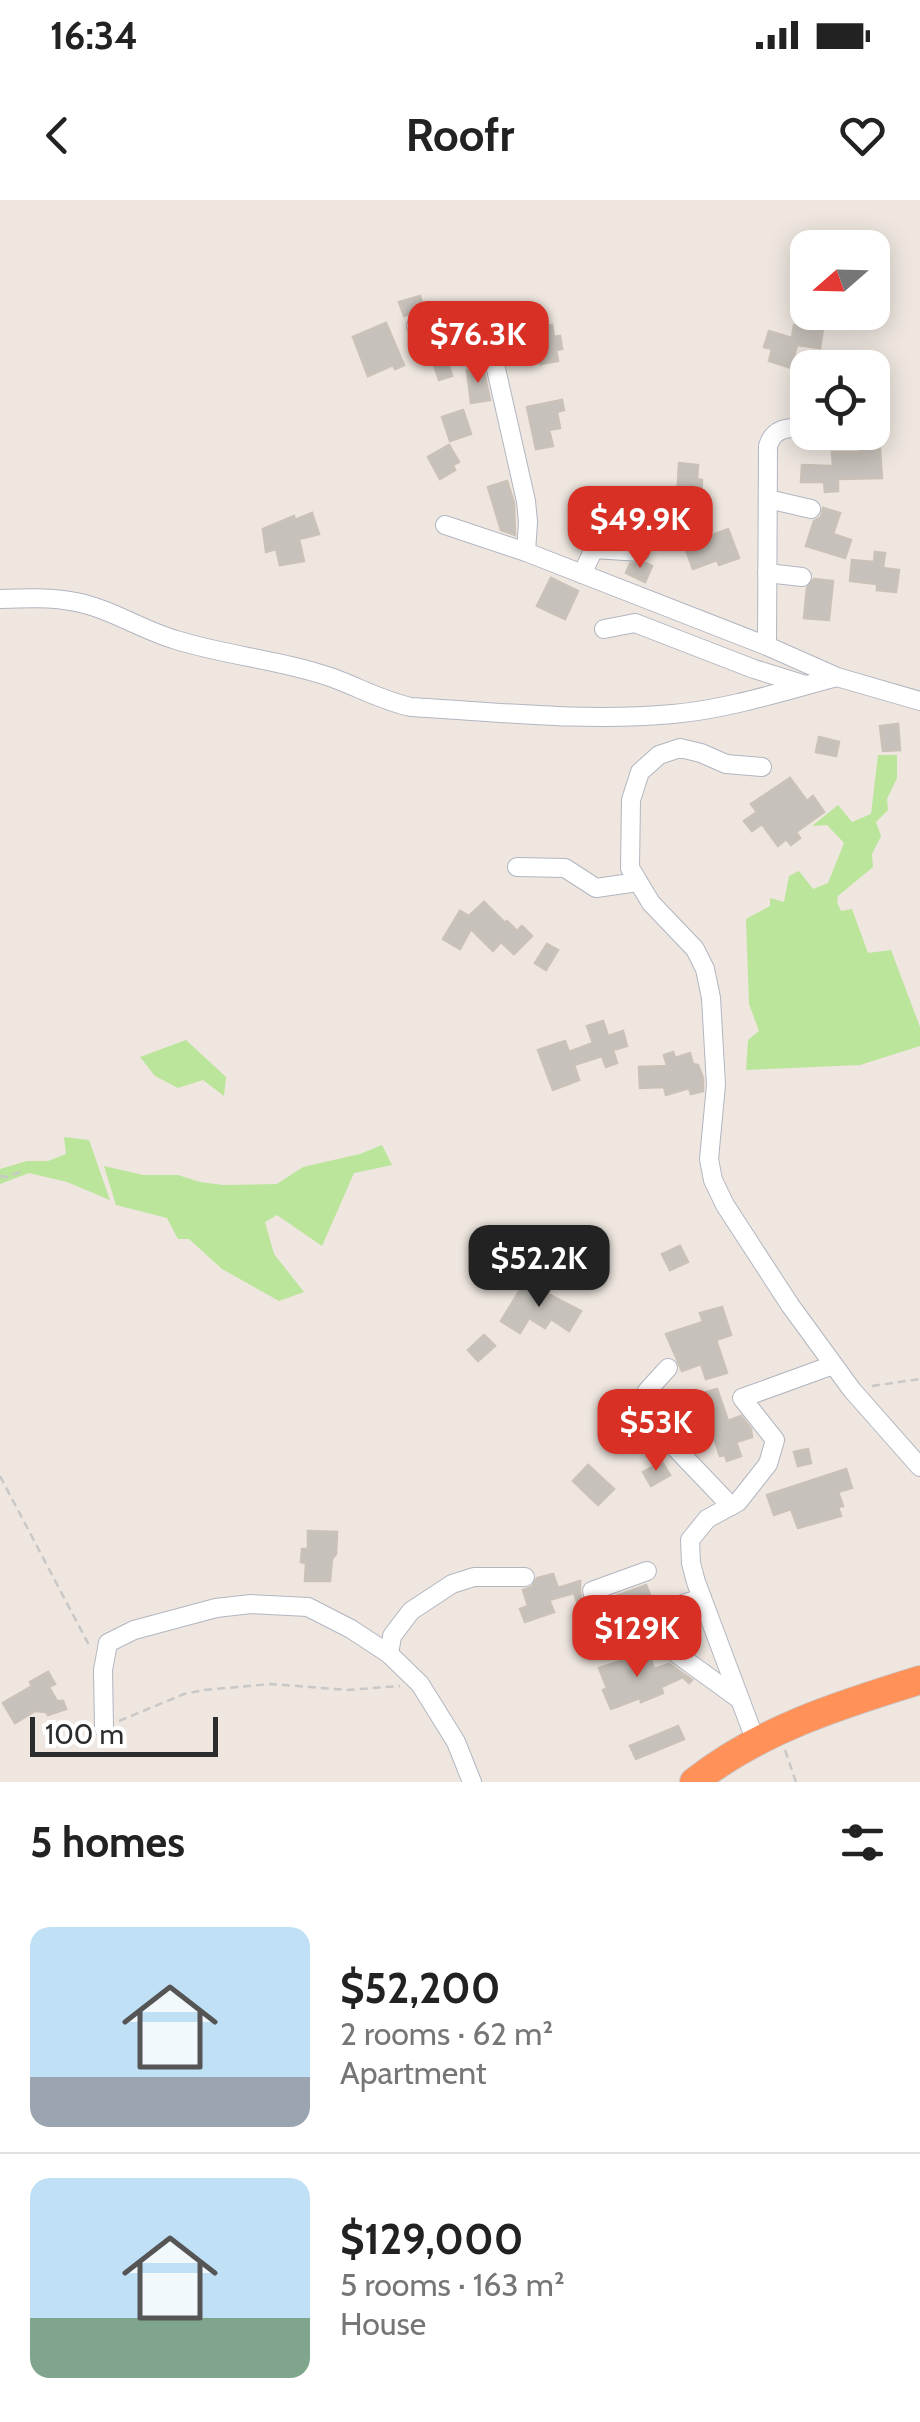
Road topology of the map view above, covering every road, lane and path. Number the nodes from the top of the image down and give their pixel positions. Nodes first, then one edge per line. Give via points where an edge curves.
1 (416, 326) dead end
2 (790, 429) edge
3 (768, 499) junction
4 (811, 508) dead end
5 (444, 525) dead end
6 (526, 552) junction
7 (640, 552) dead end
8 (768, 573) junction
9 (582, 574) junction
10 (802, 576) dead end
11 (0, 599) edge
12 (604, 630) dead end
13 (767, 646) junction
14 (838, 677) junction
15 (806, 685) junction
16 (920, 701) edge
17 (762, 767) dead end
18 (516, 867) dead end
19 (638, 882) junction
20 (22, 1171) dead end
21 (0, 1176) edge
22 (833, 1364) junction
23 (668, 1368) dead end
24 (920, 1378) edge
25 (852, 1390) junction
26 (920, 1466) edge
27 (0, 1476) edge
28 (731, 1506) junction
29 (647, 1571) dead end
30 (525, 1577) dead end
31 (702, 1598) junction
32 (666, 1634) junction
33 (389, 1654) junction
34 (102, 1670) junction
35 (920, 1680) edge
36 (420, 1684) junction
37 (920, 1696) edge
38 (740, 1699) junction
39 (104, 1728) joint
40 (754, 1744) junction
41 (782, 1744) junction
42 (472, 1782) edge
43 (694, 1782) edge
44 (721, 1782) edge
45 (796, 1782) edge

1 - 6 street via 432,344 491,347 526,501
2 - 3 street via 770,439
3 - 4 street
3 - 8 street
5 - 6 street
6 - 9 street
7 - 9 street via 594,549
8 - 10 street
8 - 13 street
9 - 13 street
11 - 15 street via 76,602 174,640 298,668 412,707 624,717 736,704
12 - 15 street via 634,623
13 - 14 street
14 - 15 street
14 - 16 street
17 - 19 street via 726,764 680,748 640,772 631,800 630,868
18 - 19 street via 565,868 596,888
19 - 22 street via 705,969 716,1085 713,1180
20 - 21 path
22 - 25 street
22 - 28 street via 742,1398 775,1440 768,1464
23 - 28 street via 648,1391 641,1412
24 - 25 path
25 - 26 street
27 - 34 path
28 - 31 street via 707,1519 690,1540
29 - 32 street via 592,1591 600,1615 635,1637
30 - 33 street via 452,1584 412,1611 392,1636
31 - 32 street via 676,1606
31 - 38 street
32 - 38 street via 677,1654
33 - 34 street via 308,1607 252,1604 134,1630 108,1644
33 - 36 street
34 - 39 street
35 - 40 highway
36 - 39 path via 204,1690
36 - 42 street
37 - 41 highway
38 - 40 street
40 - 43 highway
41 - 44 highway
41 - 45 path

